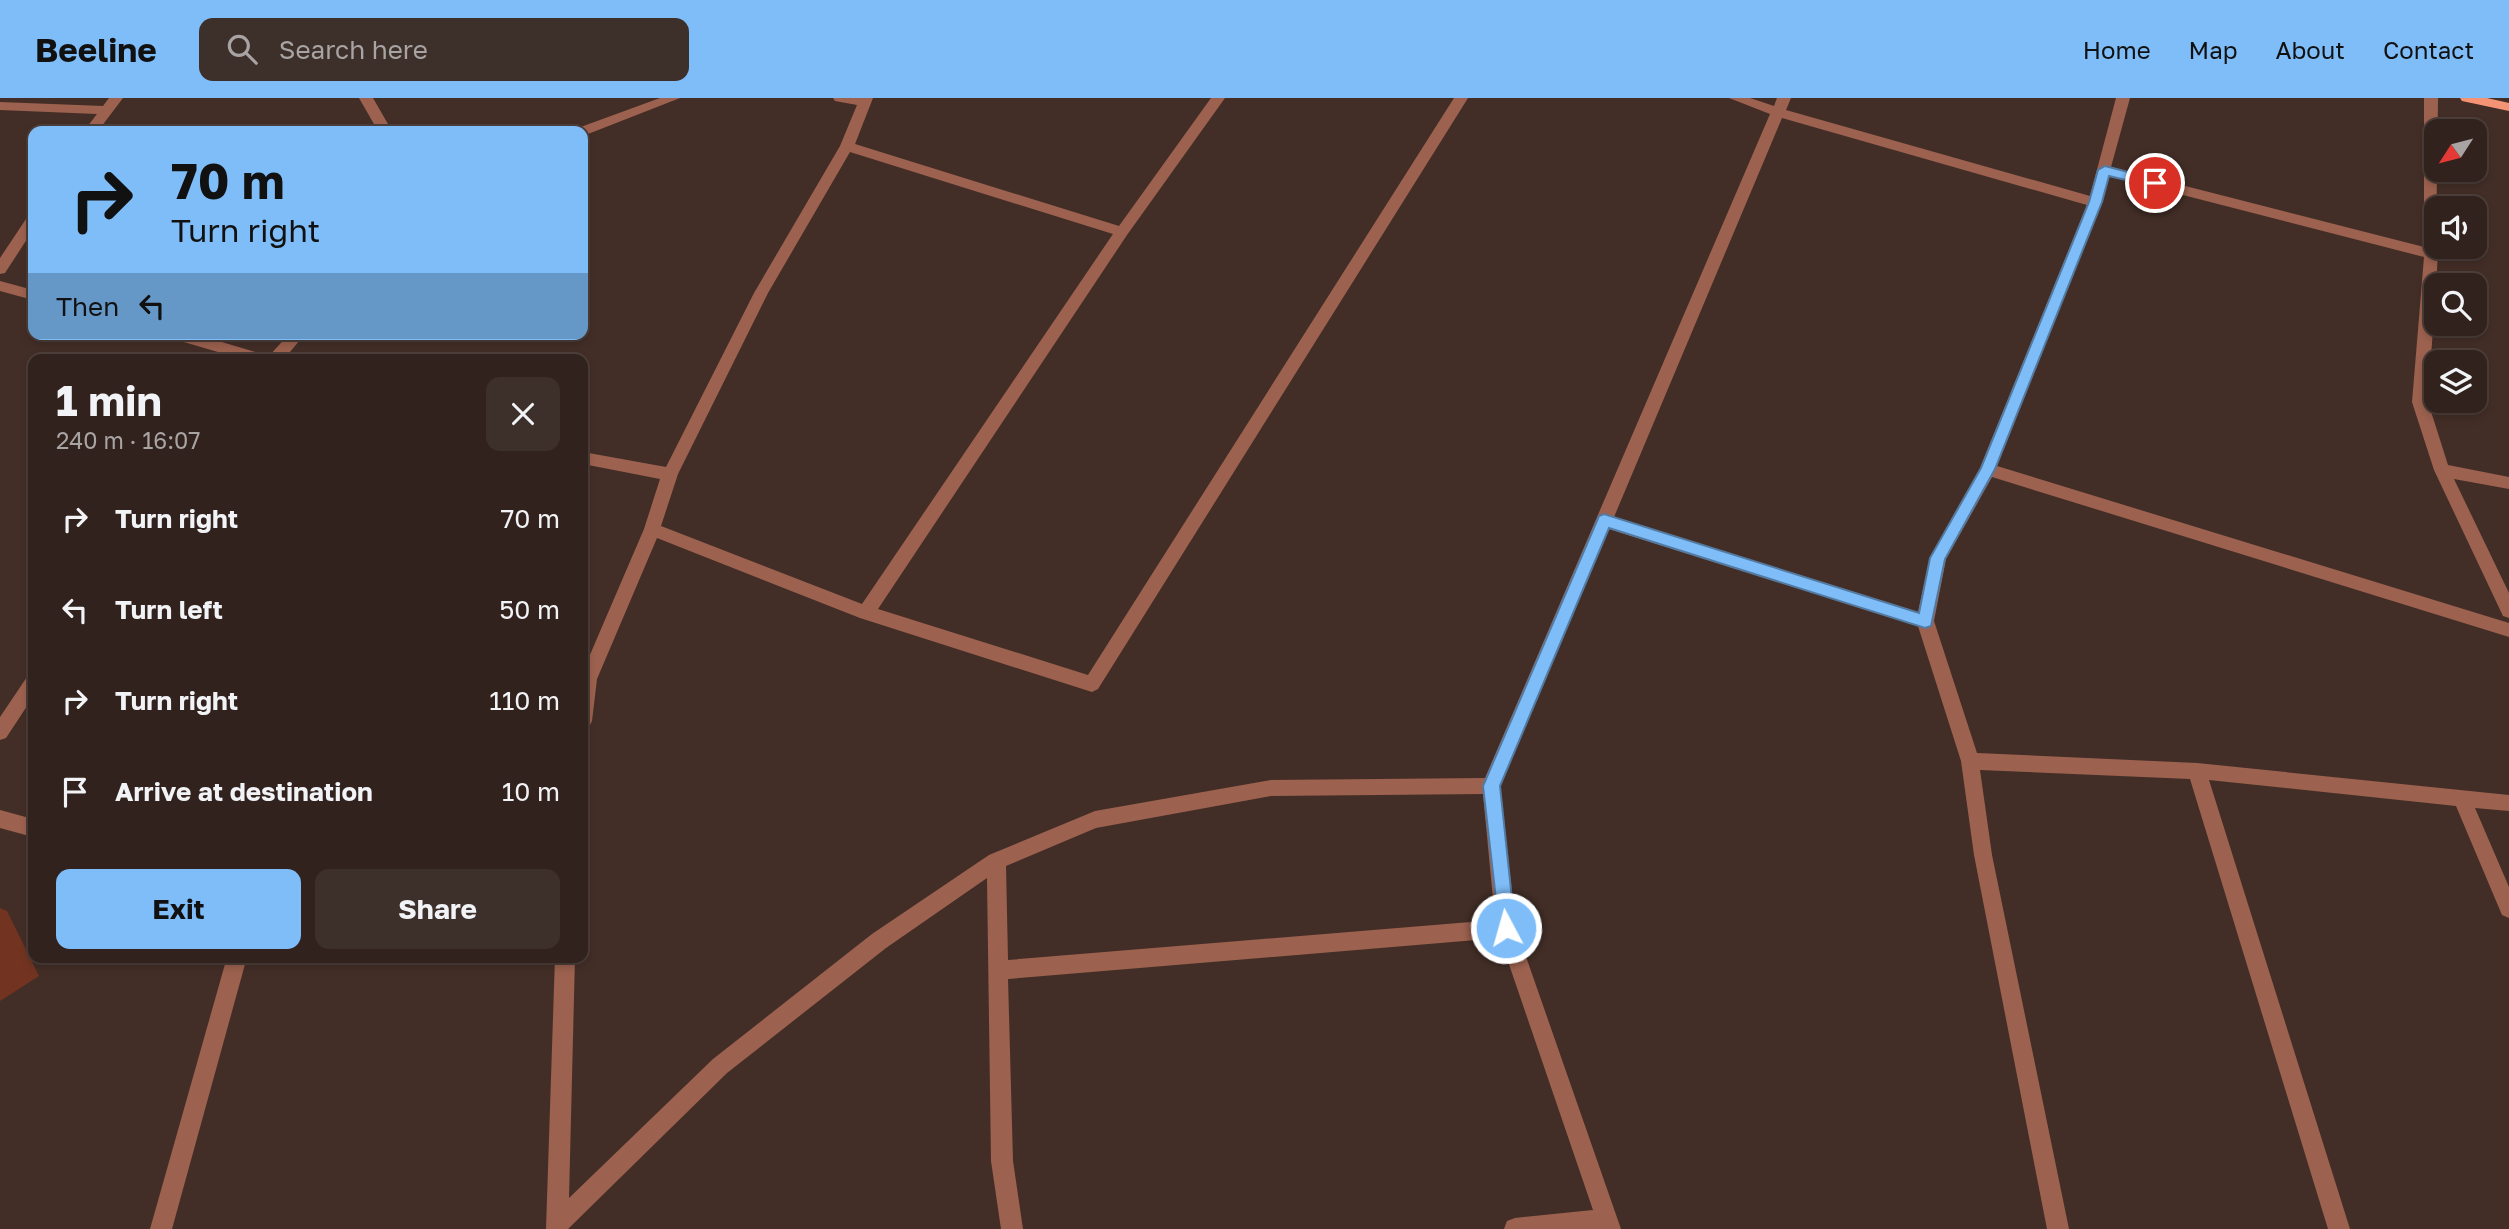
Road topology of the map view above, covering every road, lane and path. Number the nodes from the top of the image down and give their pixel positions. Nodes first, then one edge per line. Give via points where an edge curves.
1 (116, 98) edge
2 (366, 98) edge
3 (673, 98) edge
4 (840, 98) edge
5 (1218, 98) edge
6 (1461, 98) edge
7 (1736, 98) edge
8 (2123, 98) edge
9 (2431, 98) edge
10 (2467, 98) edge
11 (865, 100) edge
12 (1780, 105) edge
13 (0, 106) edge
14 (2509, 107) edge
15 (105, 110) junction
16 (94, 126) edge
17 (382, 126) edge
18 (588, 129) edge
19 (847, 146) junction
20 (2105, 170) junction
21 (2431, 196) edge
22 (2095, 202) junction
23 (28, 227) edge
24 (1122, 232) junction
25 (2424, 252) edge
26 (2431, 259) edge
27 (0, 269) edge
28 (0, 286) edge
29 (28, 294) edge
30 (196, 340) edge
31 (292, 340) edge
32 (245, 354) edge
33 (280, 354) edge
34 (588, 459) edge
35 (1988, 469) junction
36 (2442, 470) junction
37 (670, 474) junction
38 (2509, 483) edge
39 (1604, 520) junction
40 (652, 529) junction
41 (2509, 611) edge
42 (866, 612) junction
43 (1925, 621) junction
44 (2509, 630) edge
45 (588, 679) edge
46 (28, 690) edge
47 (0, 732) edge
48 (1970, 761) junction
49 (2197, 771) junction
50 (1491, 786) junction
51 (2462, 799) junction
52 (2509, 803) edge
53 (0, 819) edge
54 (28, 827) edge
55 (996, 861) junction
56 (2509, 909) edge
57 (1506, 928) junction
58 (235, 963) edge
59 (565, 963) edge
60 (999, 970) junction
61 (1609, 1224) edge
62 (557, 1227) edge
63 (161, 1229) edge
64 (1012, 1229) edge
65 (1515, 1229) edge
66 (2058, 1229) edge
67 (2339, 1229) edge

1 - 15 street
2 - 17 street
3 - 18 street
4 - 11 street
5 - 24 street
6 - 42 street via 1092,684
7 - 12 street
8 - 20 street
9 - 21 street
10 - 14 main road
11 - 19 street
12 - 22 street
12 - 39 street
13 - 15 street
15 - 16 street
19 - 24 street
19 - 37 street via 761,293
20 - 22 street
20 - 25 street
22 - 35 street
23 - 27 street
24 - 42 street
26 - 36 street via 2420,401
28 - 29 street
30 - 32 street
31 - 33 street
34 - 37 street
35 - 43 street via 1938,558
35 - 44 street
36 - 38 street
36 - 41 street
37 - 40 street
39 - 43 street
39 - 50 street
40 - 42 street
40 - 45 street
43 - 48 street
46 - 47 street
48 - 49 street
48 - 66 street via 1985,868
49 - 51 street
49 - 67 street
50 - 55 street via 1271,788 1095,820
50 - 57 street
51 - 52 street
51 - 56 street
53 - 54 street
55 - 60 street
55 - 62 street via 878,941 720,1066
57 - 60 street
57 - 61 street
58 - 63 street
59 - 62 street
60 - 64 street via 1002,1161
61 - 65 street

